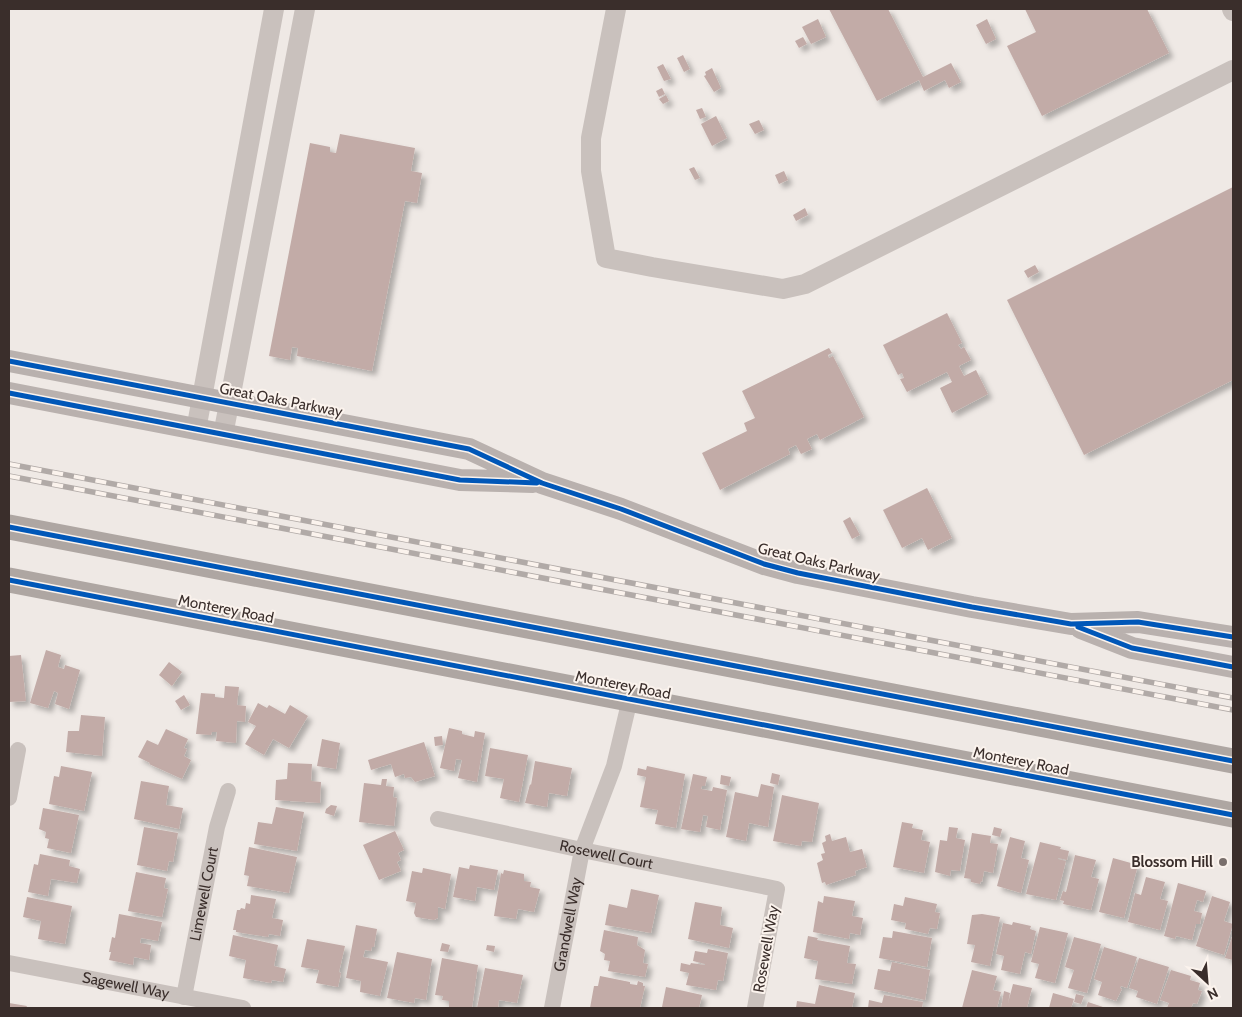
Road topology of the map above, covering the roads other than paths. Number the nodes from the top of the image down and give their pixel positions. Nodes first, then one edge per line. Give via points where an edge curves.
1 (274, 9) edge
2 (305, 9) edge
3 (616, 9) edge
4 (1233, 70) edge
5 (9, 361) edge
6 (9, 393) edge
7 (202, 398) junction
8 (230, 403) junction
9 (196, 430) junction
10 (224, 435) junction
11 (542, 483) junction
12 (9, 527) edge
13 (9, 580) edge
14 (1071, 624) junction
15 (1233, 637) edge
16 (1233, 668) edge
17 (630, 698) junction
18 (18, 750) dead end
19 (1233, 761) edge
20 (228, 791) dead end
21 (9, 798) edge
22 (1233, 815) edge
23 (438, 818) dead end
24 (582, 850) junction
25 (777, 889) joint
26 (9, 962) edge
27 (184, 997) junction
28 (243, 1008) edge
29 (552, 1008) edge
30 (755, 1008) edge

1 - 7 street
2 - 8 street
3 - 4 street via 591,138 591,171 606,258 783,289 805,284
5 - 7 main road, Great Oaks Parkway
6 - 9 main road, Great Oaks Parkway
7 - 8 main road, Great Oaks Parkway
7 - 9 street
8 - 10 street
8 - 11 main road, Great Oaks Parkway via 469,448
9 - 10 main road, Great Oaks Parkway
10 - 11 main road, Great Oaks Parkway via 460,480
11 - 14 main road, Great Oaks Parkway via 789,571
12 - 19 main road
13 - 17 main road, Monterey Road
14 - 15 main road, Great Oaks Parkway via 1138,622
14 - 16 main road, Great Oaks Parkway via 1132,648
17 - 22 main road, Monterey Road
17 - 24 street, Grandwell Way via 614,766
18 - 21 street
20 - 27 street, Limewell Court via 217,827
23 - 24 street, Rosewell Court
24 - 25 street, Rosewell Court
24 - 29 street, Grandwell Way
25 - 30 street, Rosewell Way
26 - 27 street, Sagewell Way
27 - 28 street, Sagewell Way

